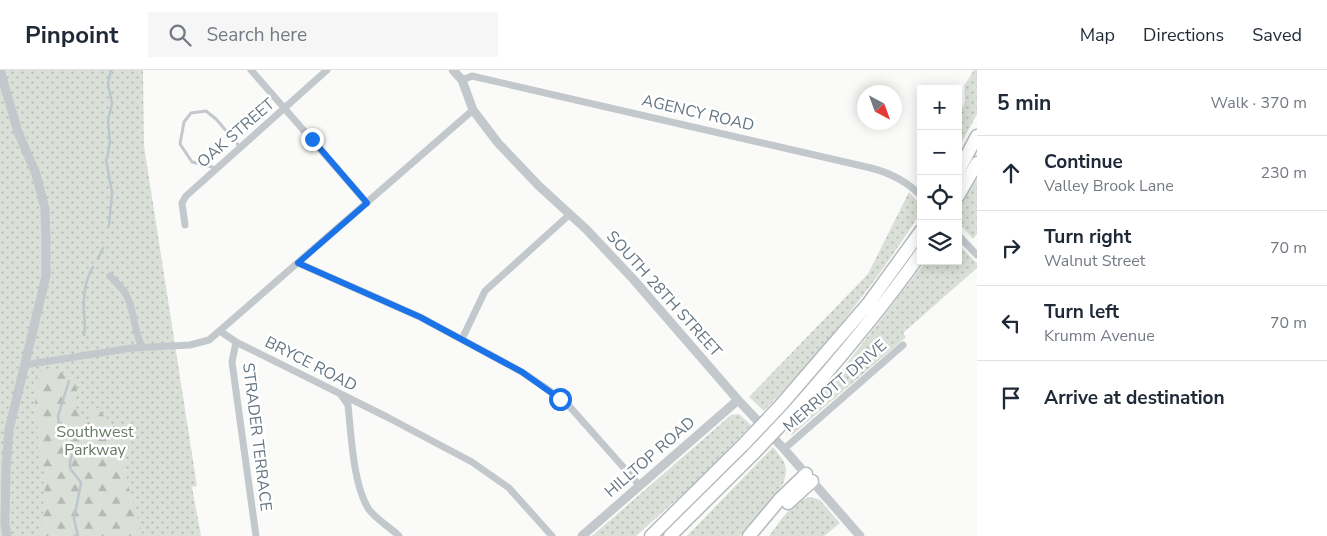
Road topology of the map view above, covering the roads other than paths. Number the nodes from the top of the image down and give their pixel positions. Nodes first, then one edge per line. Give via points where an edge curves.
1 (0, 70) edge
2 (251, 70) edge
3 (327, 70) edge
4 (452, 70) edge
5 (462, 80) junction
6 (285, 109) junction
7 (473, 110) junction
8 (977, 136) edge
9 (240, 148) junction
10 (977, 163) edge
11 (962, 164) edge
12 (216, 168) junction
13 (962, 189) edge
14 (917, 192) edge
15 (367, 203) junction
16 (569, 215) junction
17 (185, 225) dead end
18 (917, 237) edge
19 (962, 239) edge
20 (977, 255) edge
21 (917, 259) edge
22 (298, 263) junction
23 (110, 276) dead end
24 (220, 331) junction
25 (462, 339) junction
26 (236, 342) junction
27 (903, 345) dead end
28 (142, 347) junction
29 (24, 365) junction
30 (340, 394) junction
31 (738, 400) junction
32 (785, 410) junction
33 (784, 448) junction
34 (749, 449) junction
35 (809, 477) junction
36 (640, 486) junction
37 (7, 536) edge
38 (256, 536) edge
39 (399, 536) edge
40 (552, 536) edge
41 (582, 536) edge
42 (651, 536) edge
43 (670, 536) edge
44 (749, 536) edge
45 (760, 536) edge
46 (860, 536) edge

1 - 29 street via 45,209 46,276
2 - 6 street
3 - 6 street, OAK STREET
4 - 5 street, SOUTH 28TH STREET
5 - 7 street, SOUTH 28TH STREET
5 - 14 street, AGENCY ROAD via 472,76 889,172
6 - 9 street, OAK STREET
6 - 15 street
7 - 15 street
7 - 16 street, SOUTH 28TH STREET via 498,144
8 - 11 highway
9 - 12 street, OAK STREET
9 - 12 lane via 216,119 206,112 191,113 184,122 180,144 192,162
10 - 13 highway
12 - 17 street, OAK STREET via 186,196 182,204
15 - 22 street
16 - 25 street via 485,291
16 - 31 street, SOUTH 28TH STREET via 634,280
18 - 32 highway
19 - 20 street
21 - 32 highway via 852,344
22 - 24 street
22 - 25 street
23 - 28 street via 129,300
24 - 26 street, BRYCE ROAD
24 - 28 street via 201,344
25 - 36 street via 550,391 570,408
26 - 30 street, BRYCE ROAD
26 - 38 street, STRADER TERRACE via 232,362
27 - 33 street, MERRIOTT DRIVE
28 - 29 street
29 - 37 street via 10,430 6,469
30 - 39 street via 348,405 364,500 369,510
30 - 40 street, BRYCE ROAD via 472,462 509,488
31 - 33 street, SOUTH 28TH STREET
31 - 36 street, HILLTOP ROAD
32 - 34 highway, bridge
33 - 35 street, SOUTH 28TH STREET
34 - 42 highway
34 - 43 highway
35 - 44 highway via 780,499
35 - 45 highway
35 - 46 street, SOUTH 28TH STREET
36 - 41 street, HILLTOP ROAD

